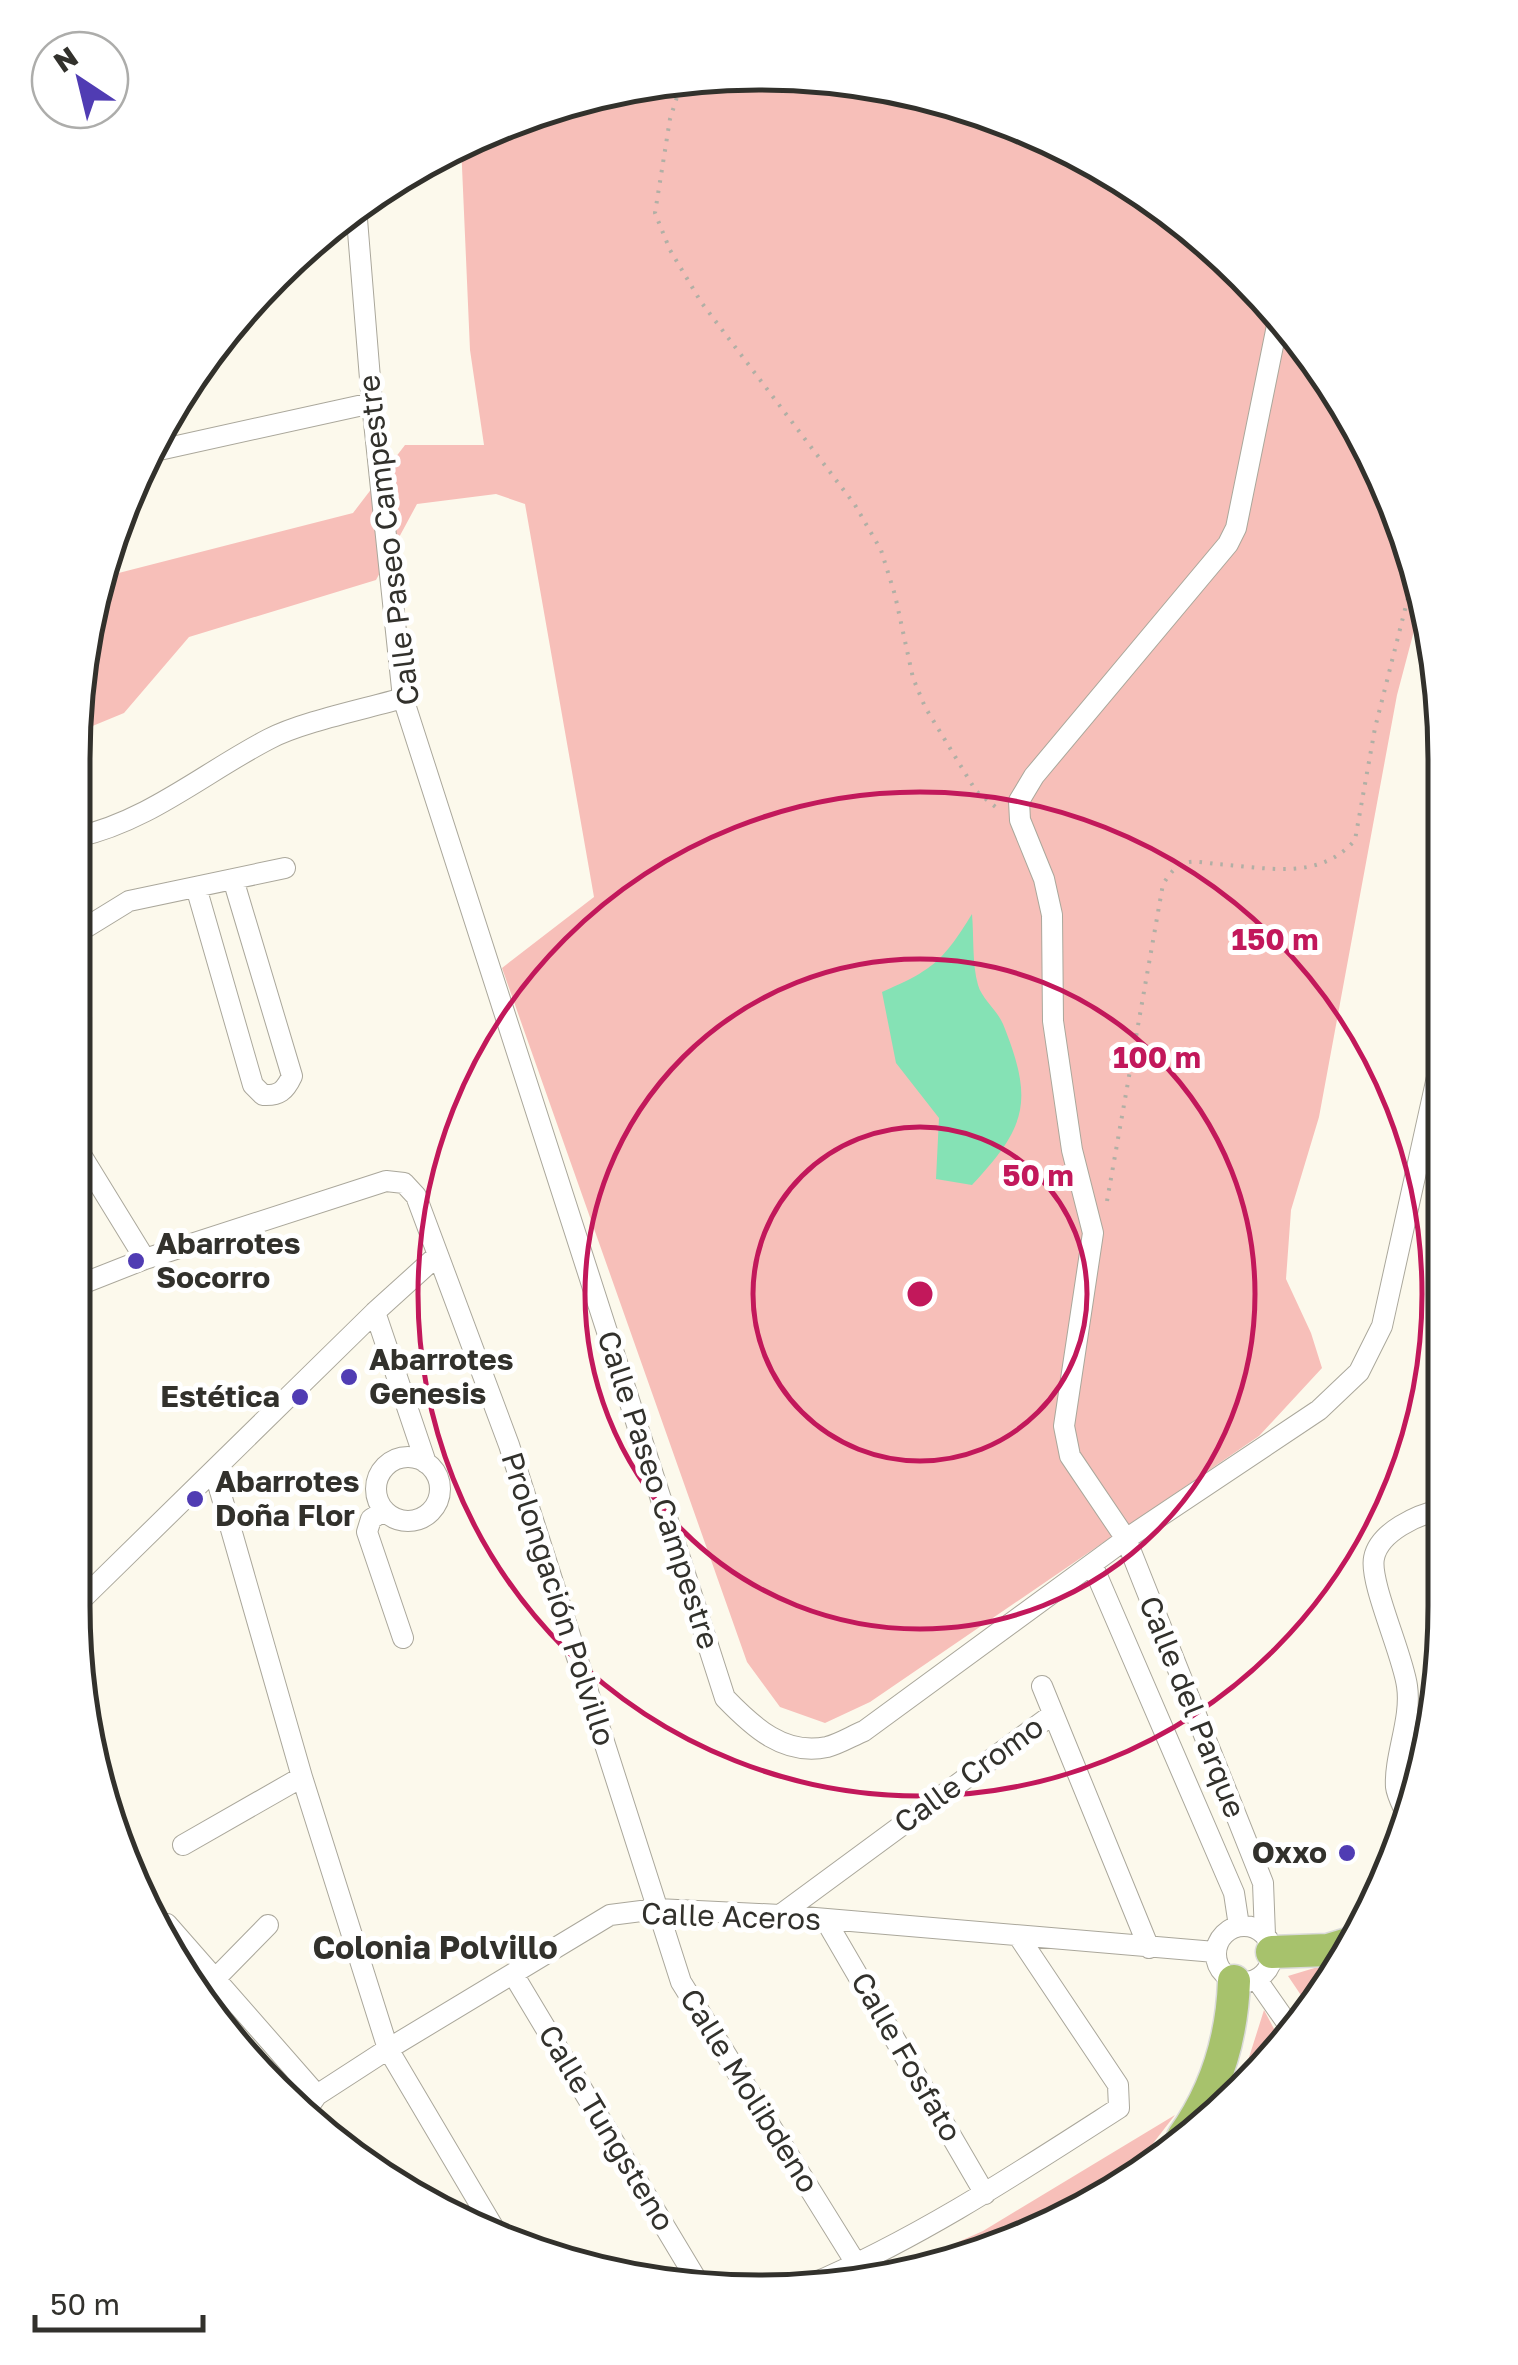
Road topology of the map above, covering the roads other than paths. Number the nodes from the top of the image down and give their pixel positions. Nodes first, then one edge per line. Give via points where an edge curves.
1 (357, 224) edge
2 (1275, 334) edge
3 (372, 403) junction
4 (167, 448) edge
5 (402, 698) junction
6 (90, 834) edge
7 (285, 868) dead end
8 (233, 879) junction
9 (196, 887) junction
10 (90, 926) edge
11 (1428, 1114) edge
12 (90, 1169) edge
13 (438, 1254) junction
14 (146, 1259) junction
15 (90, 1281) edge
16 (375, 1312) junction
17 (426, 1462) junction
18 (214, 1470) junction
19 (384, 1511) junction
20 (1428, 1512) edge
21 (1126, 1538) junction
22 (1092, 1564) junction
23 (90, 1586) edge
24 (403, 1638) dead end
25 (1042, 1686) dead end
26 (1189, 1702) junction
27 (1053, 1714) junction
28 (1157, 1716) junction
29 (302, 1777) junction
30 (1399, 1797) edge
31 (183, 1845) dead end
32 (657, 1909) junction
33 (780, 1915) junction
34 (826, 1920) junction
35 (268, 1925) dead end
36 (1240, 1926) junction
37 (1019, 1937) junction
38 (184, 1946) edge
39 (1148, 1948) junction
40 (1333, 1948) edge
41 (1215, 1952) junction
42 (1257, 1962) junction
43 (514, 1974) junction
44 (216, 1979) junction
45 (1286, 2018) edge
46 (388, 2049) junction
47 (307, 2099) edge
48 (312, 2103) edge
49 (1200, 2109) edge
50 (986, 2194) junction
51 (488, 2217) edge
52 (857, 2265) junction
53 (848, 2269) edge
54 (692, 2271) edge

1 - 3 street, Calle Paseo Campestre
2 - 21 street, Calle del Parque via 1228,544 1019,801 1052,915 1053,1021 1072,1150 1093,1232 1064,1426 1070,1456
3 - 4 street
3 - 5 street, Calle Paseo Campestre
5 - 6 street via 273,736 143,814
5 - 22 street, Calle Paseo Campestre via 726,1698 753,1726 787,1746 827,1747 864,1731
7 - 8 street
8 - 9 street
8 - 9 street via 292,1076 276,1096 253,1085
9 - 10 street via 129,901
11 - 21 street, Calle Paseo Campestre via 1382,1326 1359,1372 1319,1410
12 - 14 street
13 - 14 street, Prolongación Polvillo via 416,1196 404,1183 386,1181
13 - 16 street
13 - 32 street, Prolongación Polvillo via 510,1445
14 - 15 street
16 - 17 street
16 - 18 street
17 - 19 street via 405,1457 379,1474 376,1493
17 - 19 street via 439,1480 431,1511 411,1521
18 - 23 street
18 - 29 street
19 - 24 street via 371,1518 367,1532
20 - 30 street via 1382,1542 1374,1559 1408,1691
21 - 22 street, Calle Paseo Campestre
21 - 26 street, Calle del Parque
22 - 28 street, Calle del Parque
25 - 27 street
26 - 28 street
26 - 42 street, Calle del Parque via 1263,1883
27 - 33 street, Calle Cromo
27 - 39 street, Calle Cromo
28 - 36 street, Calle del Parque via 1234,1894
29 - 31 street
29 - 46 street
32 - 33 street, Calle Aceros
32 - 43 street, Calle Aceros via 610,1915
32 - 52 street, Calle Molibdeno via 681,1982
33 - 34 street, Calle Aceros
34 - 37 street, Calle Aceros
34 - 50 street, Calle Fosfato
35 - 44 street
36 - 41 street via 1223,1935
36 - 42 street via 1249,1926
37 - 39 street, Calle Aceros
37 - 50 street via 1118,2084 1120,2108
38 - 44 street
39 - 41 street, Calle Aceros
40 - 42 main road
41 - 42 street via 1220,1970
42 - 45 street
42 - 49 main road
43 - 46 street, Calle Aceros
43 - 54 street, Calle Tungsteno
44 - 47 street
46 - 48 street, Calle Aceros
46 - 51 street
50 - 52 street
52 - 53 street

